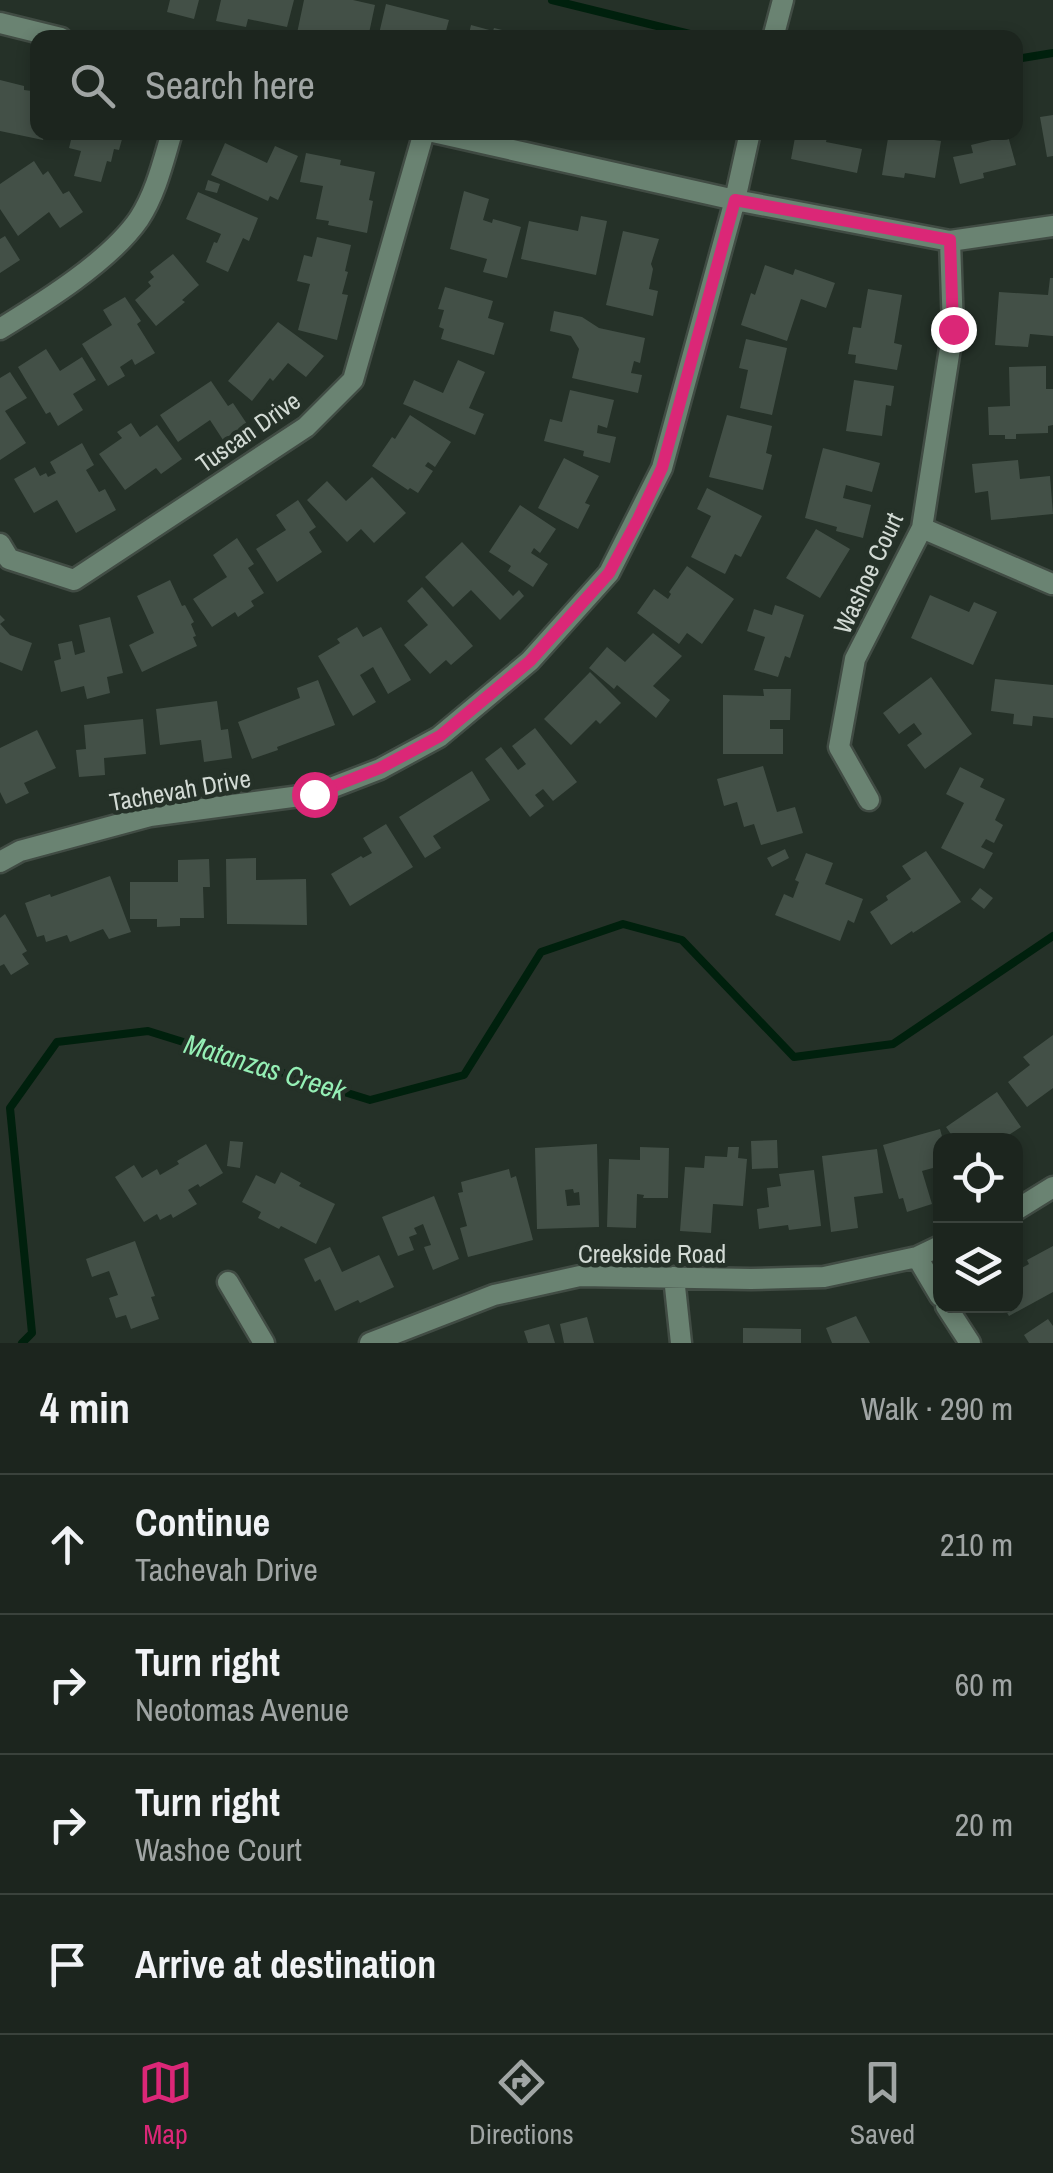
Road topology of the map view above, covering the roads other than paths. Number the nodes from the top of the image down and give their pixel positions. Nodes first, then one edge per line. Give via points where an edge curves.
1 (782, 0) edge
2 (0, 22) edge
3 (30, 30) edge
4 (776, 30) edge
5 (170, 140) edge
6 (422, 140) edge
7 (469, 140) edge
8 (748, 140) edge
9 (735, 200) junction
10 (1053, 226) edge
11 (950, 240) junction
12 (0, 329) edge
13 (922, 528) junction
14 (0, 544) edge
15 (1052, 584) edge
16 (869, 800) dead end
17 (0, 862) edge
18 (1053, 1187) edge
19 (1023, 1206) edge
20 (933, 1249) edge
21 (916, 1257) junction
22 (674, 1277) junction
23 (228, 1282) dead end
24 (933, 1285) edge
25 (951, 1313) edge
26 (264, 1343) edge
27 (370, 1343) edge
28 (681, 1343) edge
29 (970, 1343) edge

1 - 4 street
2 - 3 street
5 - 12 street via 157,184 114,250
6 - 14 street, Tuscan Drive via 353,380 306,427 74,580 9,559
7 - 9 street
8 - 9 street, Tachevah Drive
9 - 11 street
9 - 17 street, Tachevah Drive via 662,468 609,573 530,661 440,736 331,788 150,816
10 - 11 street
11 - 13 street, Washoe Court via 953,329
13 - 15 street
13 - 16 street, Washoe Court via 855,659 839,747
18 - 19 street
20 - 21 street, Creekside Road
21 - 22 street, Creekside Road via 824,1277
21 - 24 street
22 - 27 street, Creekside Road via 580,1276 494,1295
22 - 28 street
23 - 26 street
25 - 29 street

